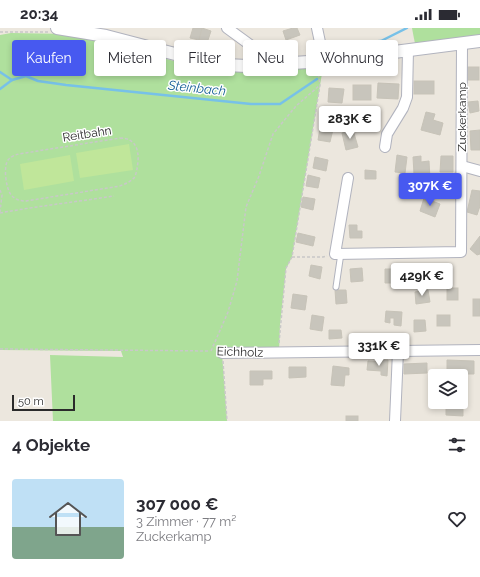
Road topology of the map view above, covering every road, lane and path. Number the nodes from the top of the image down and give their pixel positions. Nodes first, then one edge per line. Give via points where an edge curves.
1 (57, 28) edge
2 (227, 28) edge
3 (317, 28) edge
4 (243, 40) edge
5 (320, 40) edge
6 (480, 41) edge
7 (462, 44) junction
8 (408, 50) junction
9 (398, 51) edge
10 (243, 66) edge
11 (318, 76) edge
12 (320, 85) junction
13 (385, 147) dead end
14 (462, 166) junction
15 (480, 171) edge
16 (348, 178) dead end
17 (0, 190) edge
18 (10, 194) joint
19 (114, 196) dead end
20 (0, 212) edge
21 (338, 254) junction
22 (292, 257) junction
23 (336, 287) dead end
24 (0, 349) edge
25 (480, 350) edge
26 (211, 351) junction
27 (398, 351) junction
28 (279, 352) junction
29 (222, 353) junction
30 (227, 421) edge
31 (395, 421) edge

1 - 10 street via 106,36 198,60
2 - 4 street
3 - 5 street
6 - 7 street
7 - 8 street
7 - 14 street, Zuckerkamp
8 - 9 street
8 - 13 street via 407,97 387,134
11 - 12 path
12 - 22 path
12 - 26 path via 296,106 273,134 246,207 237,281 228,312
14 - 15 street, Zuckerkamp
14 - 21 street, Zuckerkamp via 461,252
16 - 21 street
17 - 20 path
18 - 18 path, Reitbahn via 5,168 8,159 16,154 120,138 130,140 137,148 139,154 135,177 120,186 26,201 16,199
19 - 20 path
21 - 22 path via 323,257
21 - 23 lane
22 - 28 path via 286,268
24 - 26 path, Eichholz
25 - 27 street, Eichholz
26 - 29 path, Eichholz
27 - 28 street, Eichholz
27 - 31 street
28 - 29 street, Eichholz
29 - 30 path

